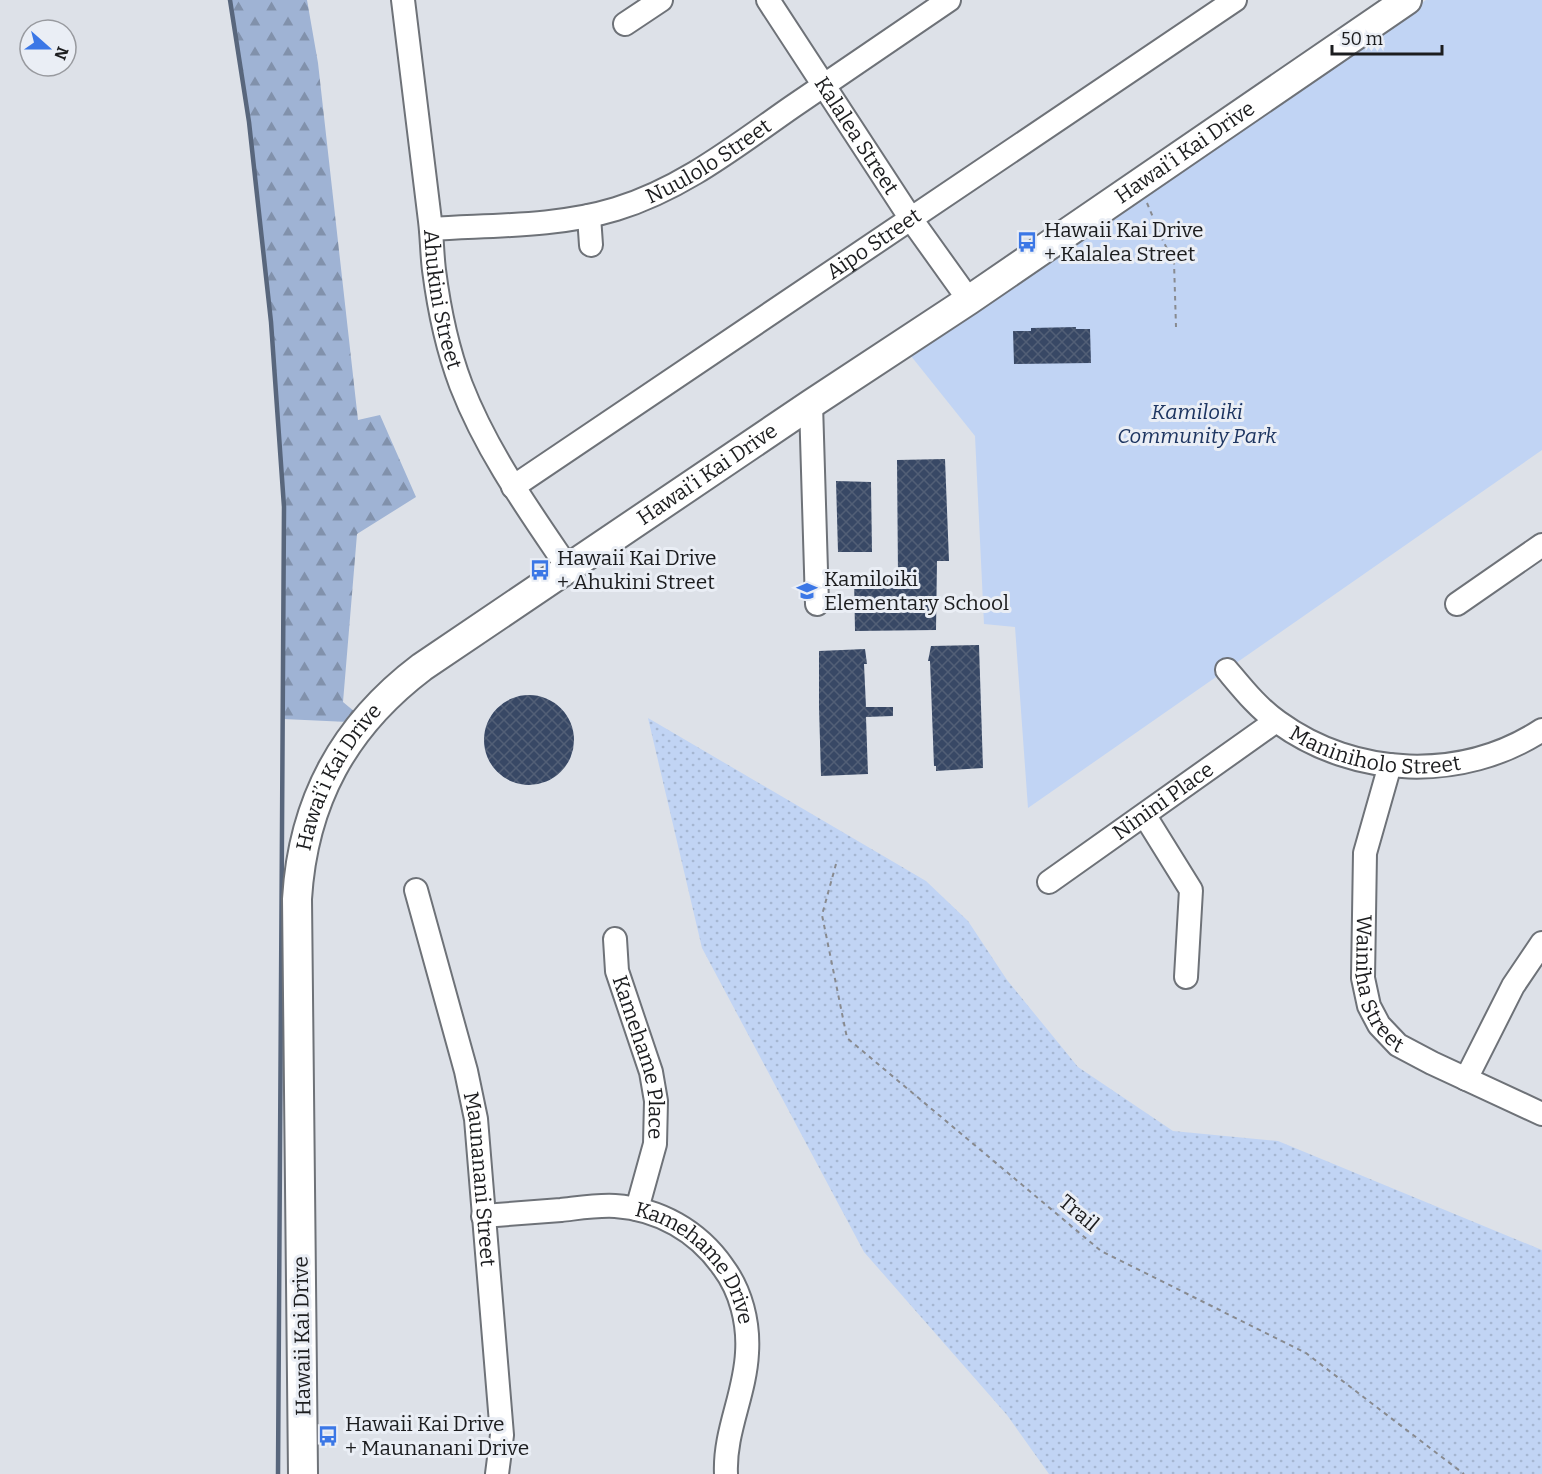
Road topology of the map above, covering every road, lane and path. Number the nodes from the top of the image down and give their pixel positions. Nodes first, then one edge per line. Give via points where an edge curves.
1 (403, 0) edge
2 (661, 0) edge
3 (768, 0) edge
4 (949, 0) edge
5 (1235, 0) edge
6 (1407, 0) edge
7 (625, 24) dead end
8 (824, 85) junction
9 (1139, 183) junction
10 (589, 216) junction
11 (911, 219) junction
12 (431, 229) junction
13 (591, 245) dead end
14 (969, 300) junction
15 (1176, 327) dead end
16 (811, 404) junction
17 (513, 487) junction
18 (1542, 545) edge
19 (568, 568) junction
20 (817, 604) dead end
21 (1457, 604) dead end
22 (1227, 670) dead end
23 (1276, 721) junction
24 (1542, 730) edge
25 (1390, 765) junction
26 (1145, 816) junction
27 (836, 864) dead end
28 (1049, 882) dead end
29 (416, 890) dead end
30 (615, 939) dead end
31 (1542, 943) edge
32 (1186, 977) dead end
33 (1466, 1079) junction
34 (1542, 1114) edge
35 (300, 1198) joint
36 (638, 1209) junction
37 (483, 1216) junction
38 (303, 1474) edge
39 (497, 1474) edge
40 (726, 1474) edge
41 (1464, 1474) edge

1 - 12 street, Ahukini Street
2 - 7 street
3 - 8 street, Kalalea Street
4 - 8 street, Nuulolo Street
5 - 11 street, Aipo Street
6 - 9 main road, Hawai’i Kai Drive
8 - 10 street, Nuulolo Street via 689,177 641,201
8 - 11 street, Kalalea Street
9 - 14 main road, Hawai’i Kai Drive
9 - 15 path via 1174,262
10 - 12 street, Nuulolo Street
10 - 13 street
11 - 14 street, Kalalea Street
11 - 17 street, Aipo Street
12 - 17 street, Ahukini Street via 435,278 448,345 475,419
14 - 16 main road, Hawai’i Kai Drive
16 - 19 main road, Hawai’i Kai Drive
16 - 20 street
17 - 19 street, Ahukini Street
18 - 21 street
19 - 35 main road, Hawai’i Kai Drive via 422,667 383,700 342,751 316,803 303,850 297,899
22 - 23 street, Maniniholo Street
23 - 25 street, Maniniholo Street via 1328,750
23 - 26 street, Ninini Place
24 - 25 street, Maniniholo Street via 1504,750 1466,762 1426,767
25 - 33 street, Wainiha Street via 1365,854 1365,992 1379,1024 1398,1045
26 - 28 street, Ninini Place
26 - 32 street via 1191,890
27 - 41 path, Trail via 822,915 847,1038 1101,1251 1306,1353
29 - 37 street, Maunanani Street via 476,1119
30 - 36 street, Kamehame Place via 617,971 651,1072 657,1108 654,1151
31 - 33 street via 1513,986
33 - 34 street, Wainiha Street
35 - 38 main road, Hawaii Kai Drive
36 - 37 street, Kamehame Drive via 602,1206
36 - 40 street, Kamehame Drive via 673,1222 702,1243 726,1271 741,1304 748,1340 746,1364 728,1437
37 - 39 street, Maunanani Street via 502,1435

